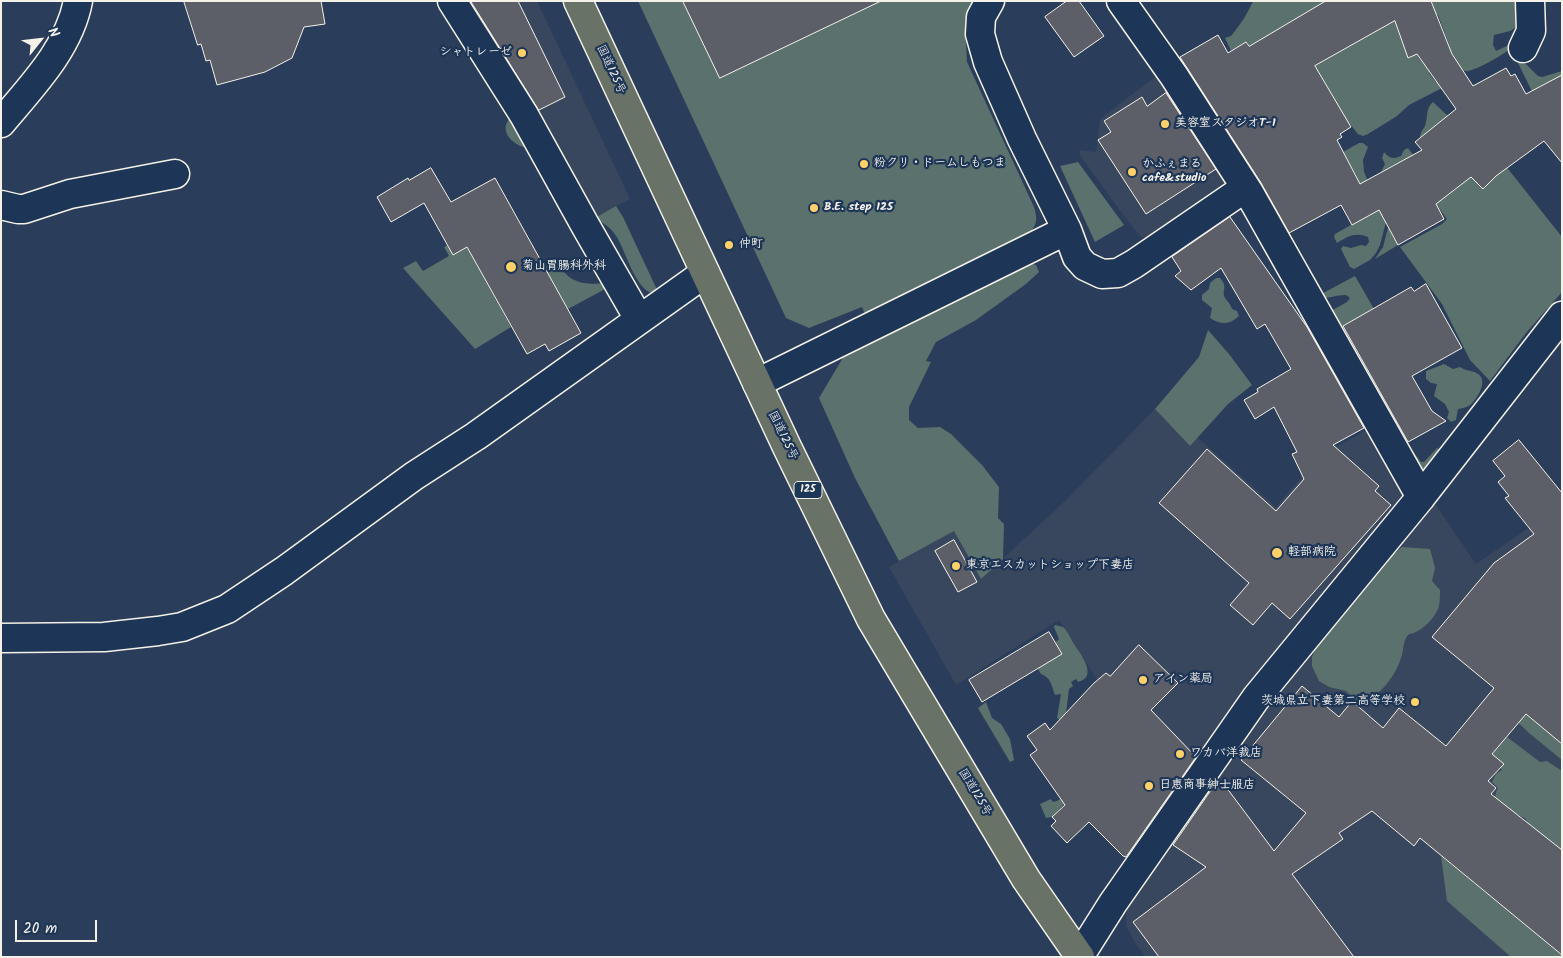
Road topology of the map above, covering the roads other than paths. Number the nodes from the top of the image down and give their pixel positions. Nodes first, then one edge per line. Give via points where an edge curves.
1 (78, 1) edge
2 (452, 1) edge
3 (578, 1) edge
4 (990, 1) edge
5 (1121, 1) edge
6 (1530, 1) edge
7 (1523, 48) dead end
8 (1, 123) edge
9 (175, 174) dead end
10 (1245, 188) junction
11 (1, 205) edge
12 (1067, 230) junction
13 (705, 273) junction
14 (1562, 316) edge
15 (639, 319) junction
16 (757, 383) junction
17 (1421, 497) junction
18 (1, 638) edge
19 (1079, 956) edge

1 - 8 street via 70,29 45,70
2 - 15 street via 524,115
3 - 13 highway, 国道125号 / 125
4 - 12 street via 981,17 980,34 988,62
5 - 10 street via 1168,67
6 - 7 street via 1531,31
9 - 11 street via 70,194 24,208
10 - 12 street via 1118,273 1102,274 1085,266 1077,257
10 - 17 street
12 - 16 street
13 - 15 street
13 - 16 highway, 国道125号 / 125
14 - 17 street
15 - 18 street via 227,609 182,627 136,634
16 - 19 highway, 国道125号 / 125 via 872,619 1026,879
17 - 19 street via 1256,698

